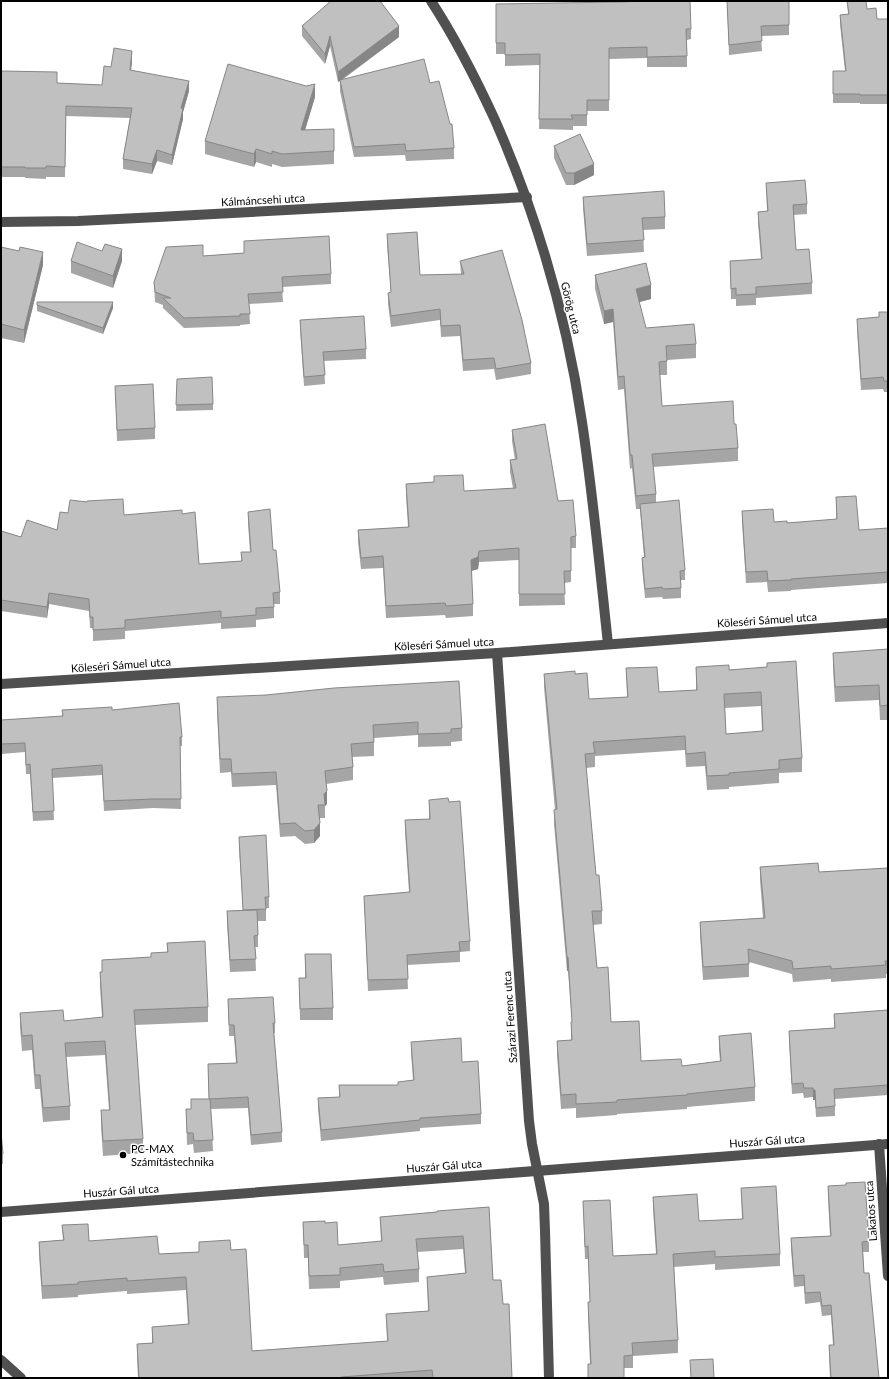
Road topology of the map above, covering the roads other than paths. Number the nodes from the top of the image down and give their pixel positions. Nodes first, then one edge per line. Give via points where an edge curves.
1 (431, 1) edge
2 (527, 197) junction
3 (1, 222) edge
4 (888, 623) edge
5 (608, 644) junction
6 (497, 653) junction
7 (1, 684) edge
8 (884, 1144) edge
9 (537, 1170) junction
10 (1, 1212) edge
11 (888, 1276) edge
12 (1, 1360) edge
13 (21, 1378) edge
14 (549, 1378) edge

1 - 2 street, Görög utca via 470,66
2 - 3 street, Kálmáncsehi utca via 142,218
2 - 5 street, Görög utca via 567,341 582,420
4 - 5 street, Köleséri Sámuel utca
5 - 6 street, Köleséri Sámuel utca
6 - 7 street, Köleséri Sámuel utca
6 - 9 street, Szárazi Ferenc utca via 529,1121
8 - 9 street, Huszár Gál utca
8 - 11 street, Lakatos utca
9 - 10 street, Huszár Gál utca
9 - 14 street, Szárazi Ferenc utca via 544,1204
12 - 13 street

